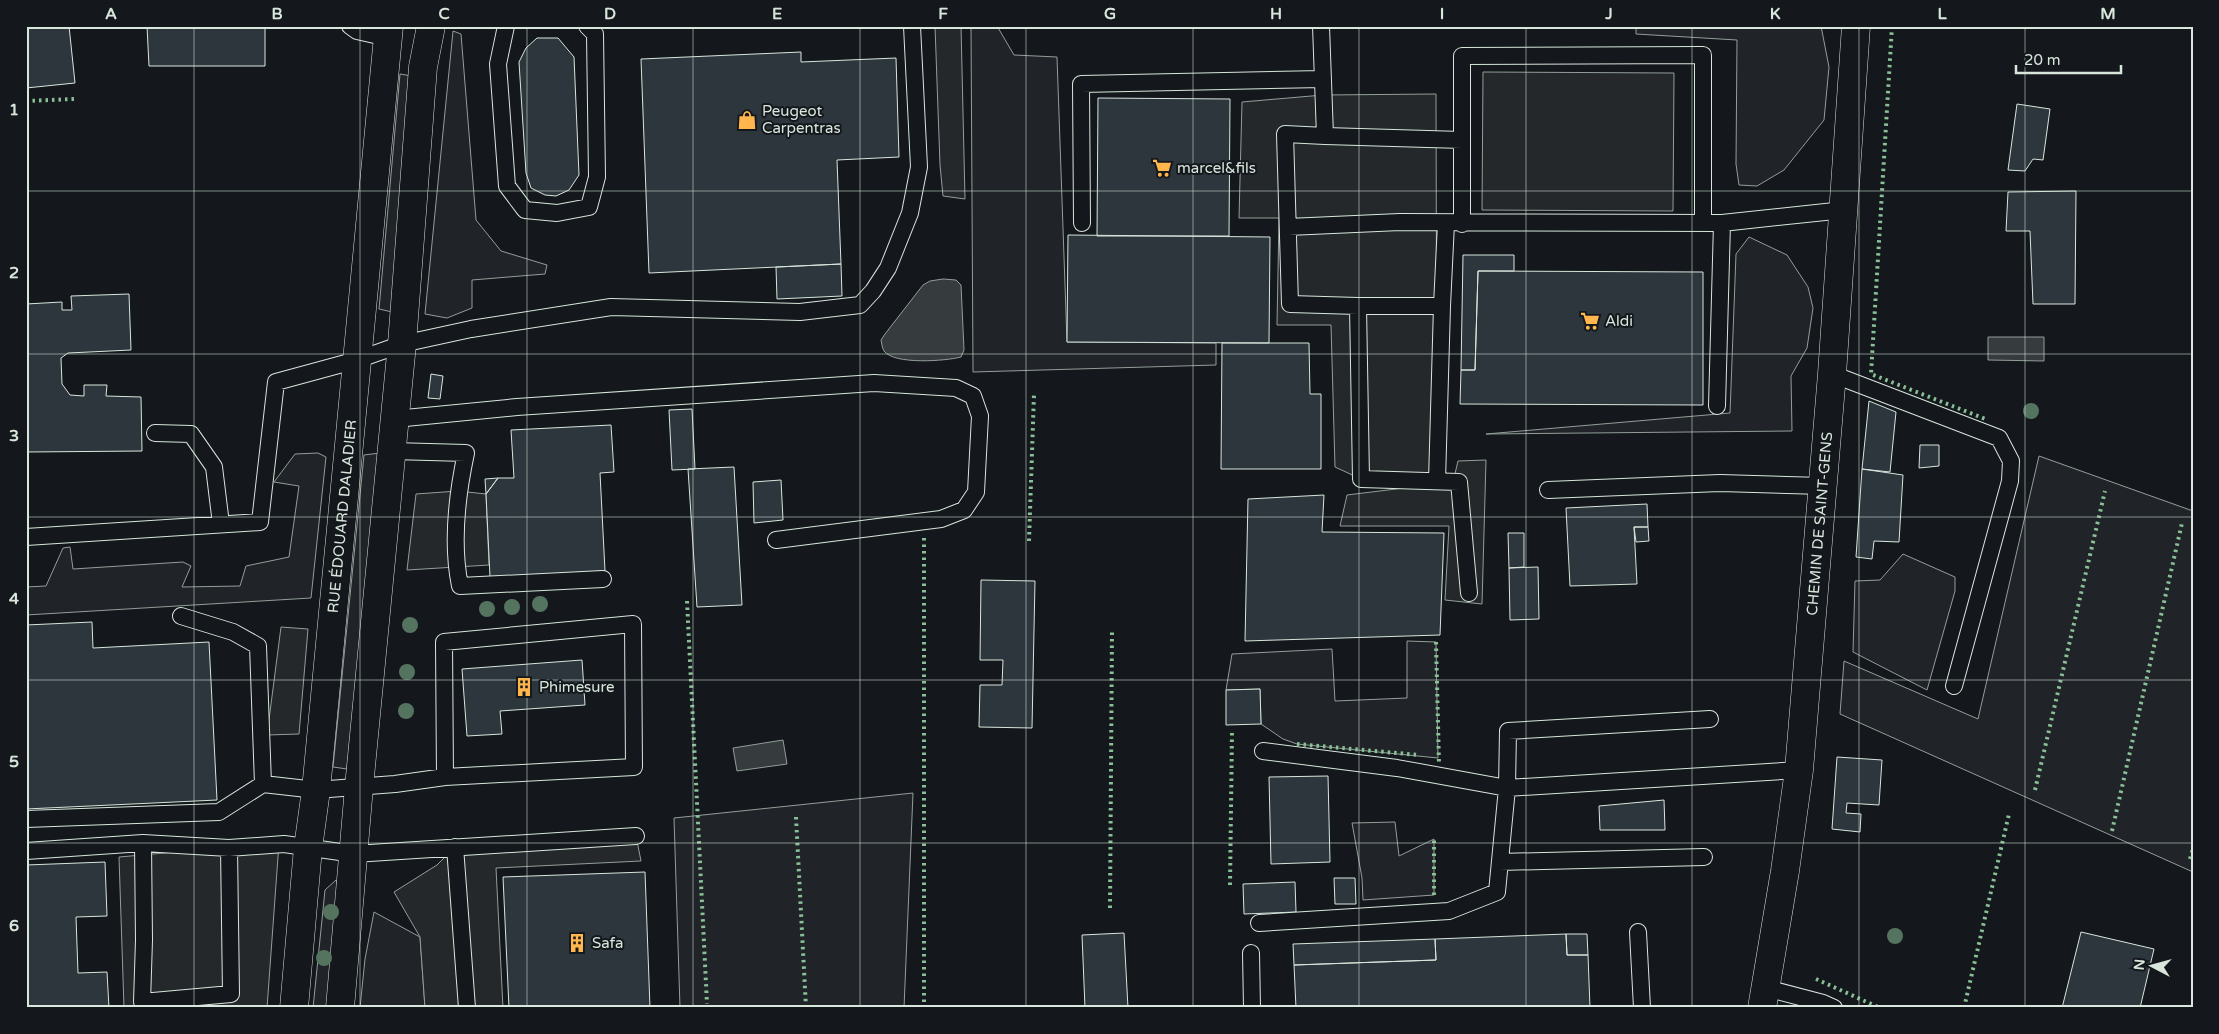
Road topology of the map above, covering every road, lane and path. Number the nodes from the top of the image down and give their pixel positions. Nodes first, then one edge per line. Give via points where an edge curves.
1 (350, 26) edge
2 (431, 26) edge
3 (506, 26) edge
4 (587, 26) edge
5 (912, 26) edge
6 (1321, 26) edge
7 (1854, 30) edge
8 (389, 32) edge
9 (1323, 79) junction
10 (1325, 136) junction
11 (1462, 140) junction
12 (1844, 210) junction
13 (1722, 222) junction
14 (1082, 223) dead end
15 (1454, 223) junction
16 (1703, 223) junction
17 (1288, 227) junction
18 (1358, 306) junction
19 (1442, 306) junction
20 (402, 344) junction
21 (357, 360) junction
22 (1832, 374) junction
23 (1717, 406) dead end
24 (395, 419) junction
25 (155, 433) dead end
26 (392, 451) junction
27 (1437, 481) junction
28 (1823, 486) junction
29 (1548, 490) dead end
30 (220, 524) junction
31 (26, 537) edge
32 (776, 540) dead end
33 (603, 579) dead end
34 (1469, 593) dead end
35 (181, 616) dead end
36 (1954, 686) dead end
37 (1710, 719) dead end
38 (1263, 751) dead end
39 (1799, 770) junction
40 (445, 777) junction
41 (263, 784) junction
42 (359, 787) junction
43 (1507, 788) junction
44 (316, 790) junction
45 (26, 819) edge
46 (636, 836) dead end
47 (143, 843) junction
48 (455, 847) junction
49 (229, 848) junction
50 (308, 848) junction
51 (26, 851) edge
52 (354, 854) junction
53 (1704, 857) dead end
54 (1500, 862) junction
55 (1259, 923) dead end
56 (1638, 932) dead end
57 (1251, 952) dead end
58 (1764, 998) edge
59 (294, 1008) edge
60 (340, 1008) edge
61 (467, 1008) edge
62 (1252, 1008) edge
63 (1642, 1008) edge
64 (1834, 1008) edge

1 - 8 lane via 357,30
2 - 20 street via 423,67
3 - 4 lane via 498,64 507,186 525,210 557,213 589,207 597,177 595,34
5 - 20 lane via 919,167 910,213 888,268 874,291 860,305 800,312 611,306 471,328
6 - 9 lane
7 - 12 street, CHEMIN DE SAINT-GENS
8 - 21 street, RUE ÉDOUARD DALADIER
9 - 10 lane
9 - 14 lane via 1081,84
10 - 11 lane
10 - 17 lane via 1285,134
11 - 15 lane
11 - 16 lane via 1462,56 1703,55
12 - 13 lane
12 - 22 street, CHEMIN DE SAINT-GENS
13 - 16 lane
13 - 23 lane
15 - 16 lane
15 - 17 lane
15 - 19 lane
17 - 18 lane via 1290,304
18 - 19 lane
18 - 27 lane via 1361,479
19 - 27 lane
20 - 21 lane
20 - 24 street
21 - 30 lane via 276,382 260,522
21 - 44 street, RUE ÉDOUARD DALADIER
22 - 28 street, CHEMIN DE SAINT-GENS
22 - 36 lane via 1999,438 2011,461 2010,481
24 - 26 street
24 - 32 lane via 874,383 956,388 973,396 980,416 976,492 964,510 941,520
25 - 30 lane via 191,434 214,467
26 - 33 lane via 466,453 458,492 456,569 460,586
26 - 42 street
27 - 34 lane via 1460,482
28 - 29 lane via 1720,483
28 - 39 street, CHEMIN DE SAINT-GENS
30 - 31 lane
35 - 41 lane via 233,632 258,646
37 - 43 lane via 1508,731
38 - 43 lane via 1397,768
39 - 43 lane
39 - 58 street, CHEMIN DE SAINT-GENS
40 - 40 lane via 634,767 633,624 444,642
40 - 42 lane
41 - 44 lane
41 - 45 lane via 219,812
42 - 44 lane
42 - 52 street
43 - 54 lane
44 - 50 street, RUE ÉDOUARD DALADIER
46 - 48 lane
47 - 49 lane
47 - 49 lane via 142,1002 232,994
47 - 51 lane
48 - 52 lane
48 - 61 lane
49 - 50 lane via 284,844
50 - 52 lane
50 - 59 street, RUE ÉDOUARD DALADIER
52 - 60 street
53 - 54 lane
54 - 55 lane via 1497,892 1449,911
56 - 63 lane
57 - 62 lane
58 - 64 lane via 1823,1003

